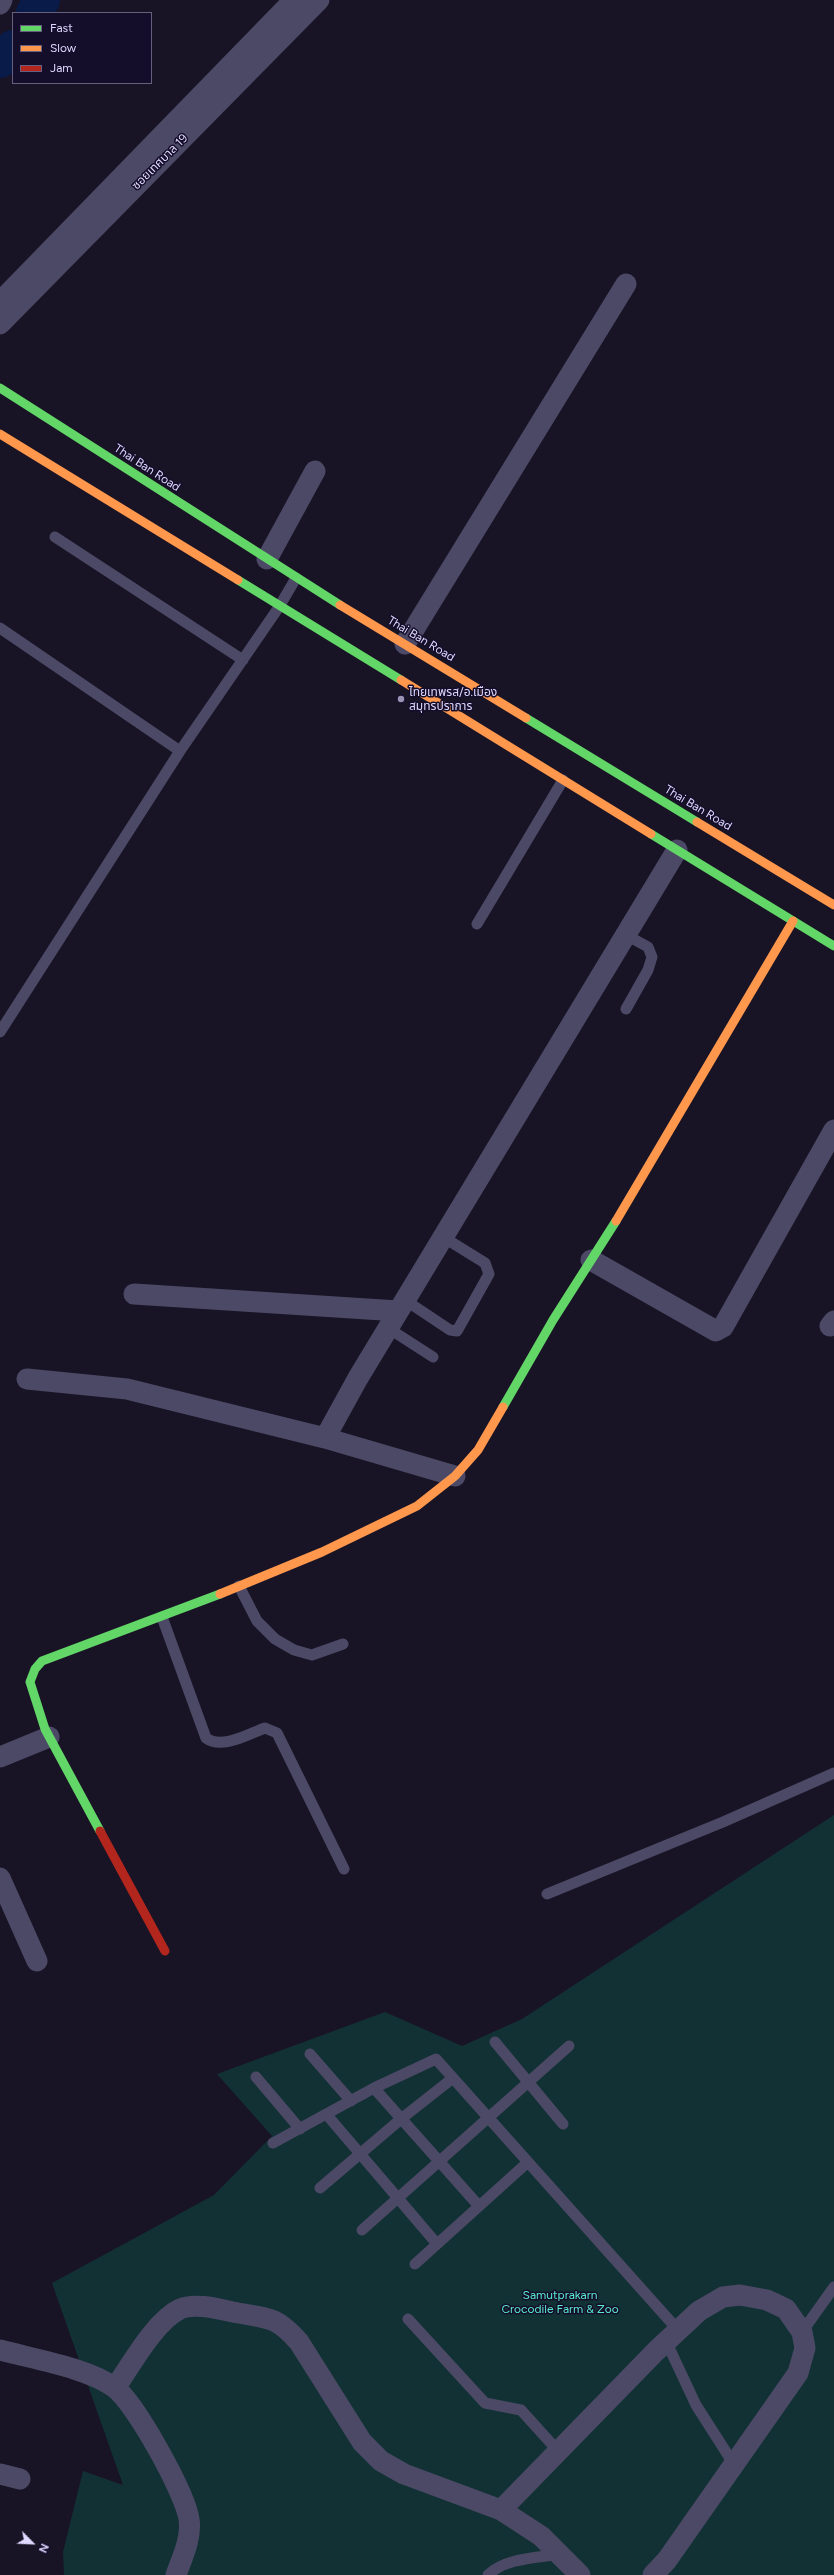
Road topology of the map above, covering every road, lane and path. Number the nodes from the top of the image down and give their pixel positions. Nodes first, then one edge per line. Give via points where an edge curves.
1 (2, 0) edge
2 (294, 0) edge
3 (319, 0) edge
4 (0, 4) edge
5 (626, 284) dead end
6 (0, 302) edge
7 (0, 324) edge
8 (0, 388) edge
9 (0, 434) edge
10 (314, 471) dead end
11 (56, 537) dead end
12 (267, 559) junction
13 (296, 578) junction
14 (279, 607) junction
15 (0, 628) edge
16 (405, 644) junction
17 (243, 660) junction
18 (180, 751) junction
19 (563, 780) junction
20 (677, 850) junction
21 (834, 905) edge
22 (793, 921) junction
23 (477, 924) dead end
24 (626, 935) junction
25 (834, 946) edge
26 (626, 1009) dead end
27 (0, 1032) edge
28 (834, 1130) edge
29 (443, 1237) junction
30 (591, 1260) junction
31 (134, 1294) dead end
32 (397, 1313) junction
33 (433, 1357) dead end
34 (27, 1379) dead end
35 (325, 1438) junction
36 (455, 1476) junction
37 (239, 1586) junction
38 (162, 1617) junction
39 (343, 1644) dead end
40 (49, 1737) junction
41 (0, 1756) edge
42 (834, 1773) edge
43 (344, 1869) dead end
44 (0, 1878) edge
45 (547, 1894) dead end
46 (165, 1951) dead end
47 (37, 1961) dead end
48 (495, 2042) dead end
49 (569, 2046) dead end
50 (310, 2054) dead end
51 (256, 2077) dead end
52 (453, 2078) junction
53 (527, 2083) junction
54 (374, 2088) junction
55 (351, 2101) junction
56 (327, 2115) junction
57 (488, 2117) junction
58 (401, 2118) junction
59 (563, 2124) dead end
60 (300, 2129) junction
61 (273, 2143) dead end
62 (361, 2155) junction
63 (439, 2161) junction
64 (528, 2162) junction
65 (320, 2188) dead end
66 (398, 2198) junction
67 (478, 2205) junction
68 (362, 2230) dead end
69 (437, 2244) junction
70 (415, 2264) dead end
71 (834, 2287) edge
72 (408, 2318) dead end
73 (802, 2332) junction
74 (672, 2336) junction
75 (0, 2350) edge
76 (115, 2388) junction
77 (558, 2451) junction
78 (733, 2463) junction
79 (501, 2510) junction
80 (560, 2554) junction
81 (176, 2575) edge
82 (488, 2575) edge
83 (580, 2575) edge
84 (653, 2575) edge

1 - 4 street
2 - 6 street, ซอยเทศบาล 19
3 - 7 street, ซอยเทศบาล 19
5 - 16 street
8 - 12 street, Thai Ban Road
9 - 14 street
10 - 12 street
11 - 17 lane
12 - 13 street, Thai Ban Road
13 - 14 lane
13 - 16 street, Thai Ban Road
14 - 17 lane
14 - 19 street
15 - 18 lane
16 - 21 street, Thai Ban Road
17 - 18 lane
18 - 27 lane
19 - 20 street
19 - 23 lane
20 - 22 street
20 - 24 street
22 - 25 street
22 - 30 street via 635,1192
24 - 26 lane via 648,947 652,957 648,970
24 - 29 street
28 - 30 street via 723,1327 716,1331
29 - 32 street
29 - 32 lane via 485,1263 489,1269 489,1274 457,1331
30 - 36 street via 478,1450
31 - 32 street
32 - 33 lane
32 - 35 street
34 - 35 street via 127,1389
35 - 36 street
36 - 37 street via 417,1506 322,1552
37 - 38 street
37 - 39 lane via 257,1621 275,1639 294,1650 312,1655
38 - 40 street via 42,1661 35,1669 30,1682
38 - 43 lane via 206,1738 214,1744 222,1744 265,1728 277,1733
40 - 41 street
40 - 46 street
42 - 45 lane via 723,1822
44 - 47 street
48 - 53 lane
49 - 53 lane
50 - 55 lane
51 - 60 lane
52 - 54 lane via 436,2059
52 - 57 lane
52 - 58 lane
53 - 57 lane
53 - 59 lane
54 - 55 lane
54 - 58 lane
55 - 56 lane
56 - 60 lane
56 - 62 lane
57 - 63 lane
57 - 64 lane
58 - 62 lane
58 - 63 lane
60 - 61 lane
62 - 65 lane
62 - 66 lane
63 - 66 lane
63 - 67 lane
64 - 67 lane
64 - 74 lane
66 - 68 lane
66 - 69 lane
67 - 69 lane
69 - 70 lane
71 - 73 lane
72 - 77 lane via 485,2403 521,2410
73 - 74 street via 786,2309 767,2300 740,2296 723,2297 699,2311
73 - 78 street via 805,2348 798,2373
74 - 77 street
74 - 78 lane via 696,2405
75 - 76 street via 94,2376
76 - 79 street via 160,2324 181,2308 201,2307 271,2318 287,2328 299,2342 362,2442 381,2461 404,2474
76 - 81 street via 130,2403 145,2426 179,2493 189,2519 188,2540
77 - 79 street
78 - 84 street via 668,2560
79 - 80 street via 541,2536
80 - 82 lane via 514,2562 494,2569
80 - 83 street

